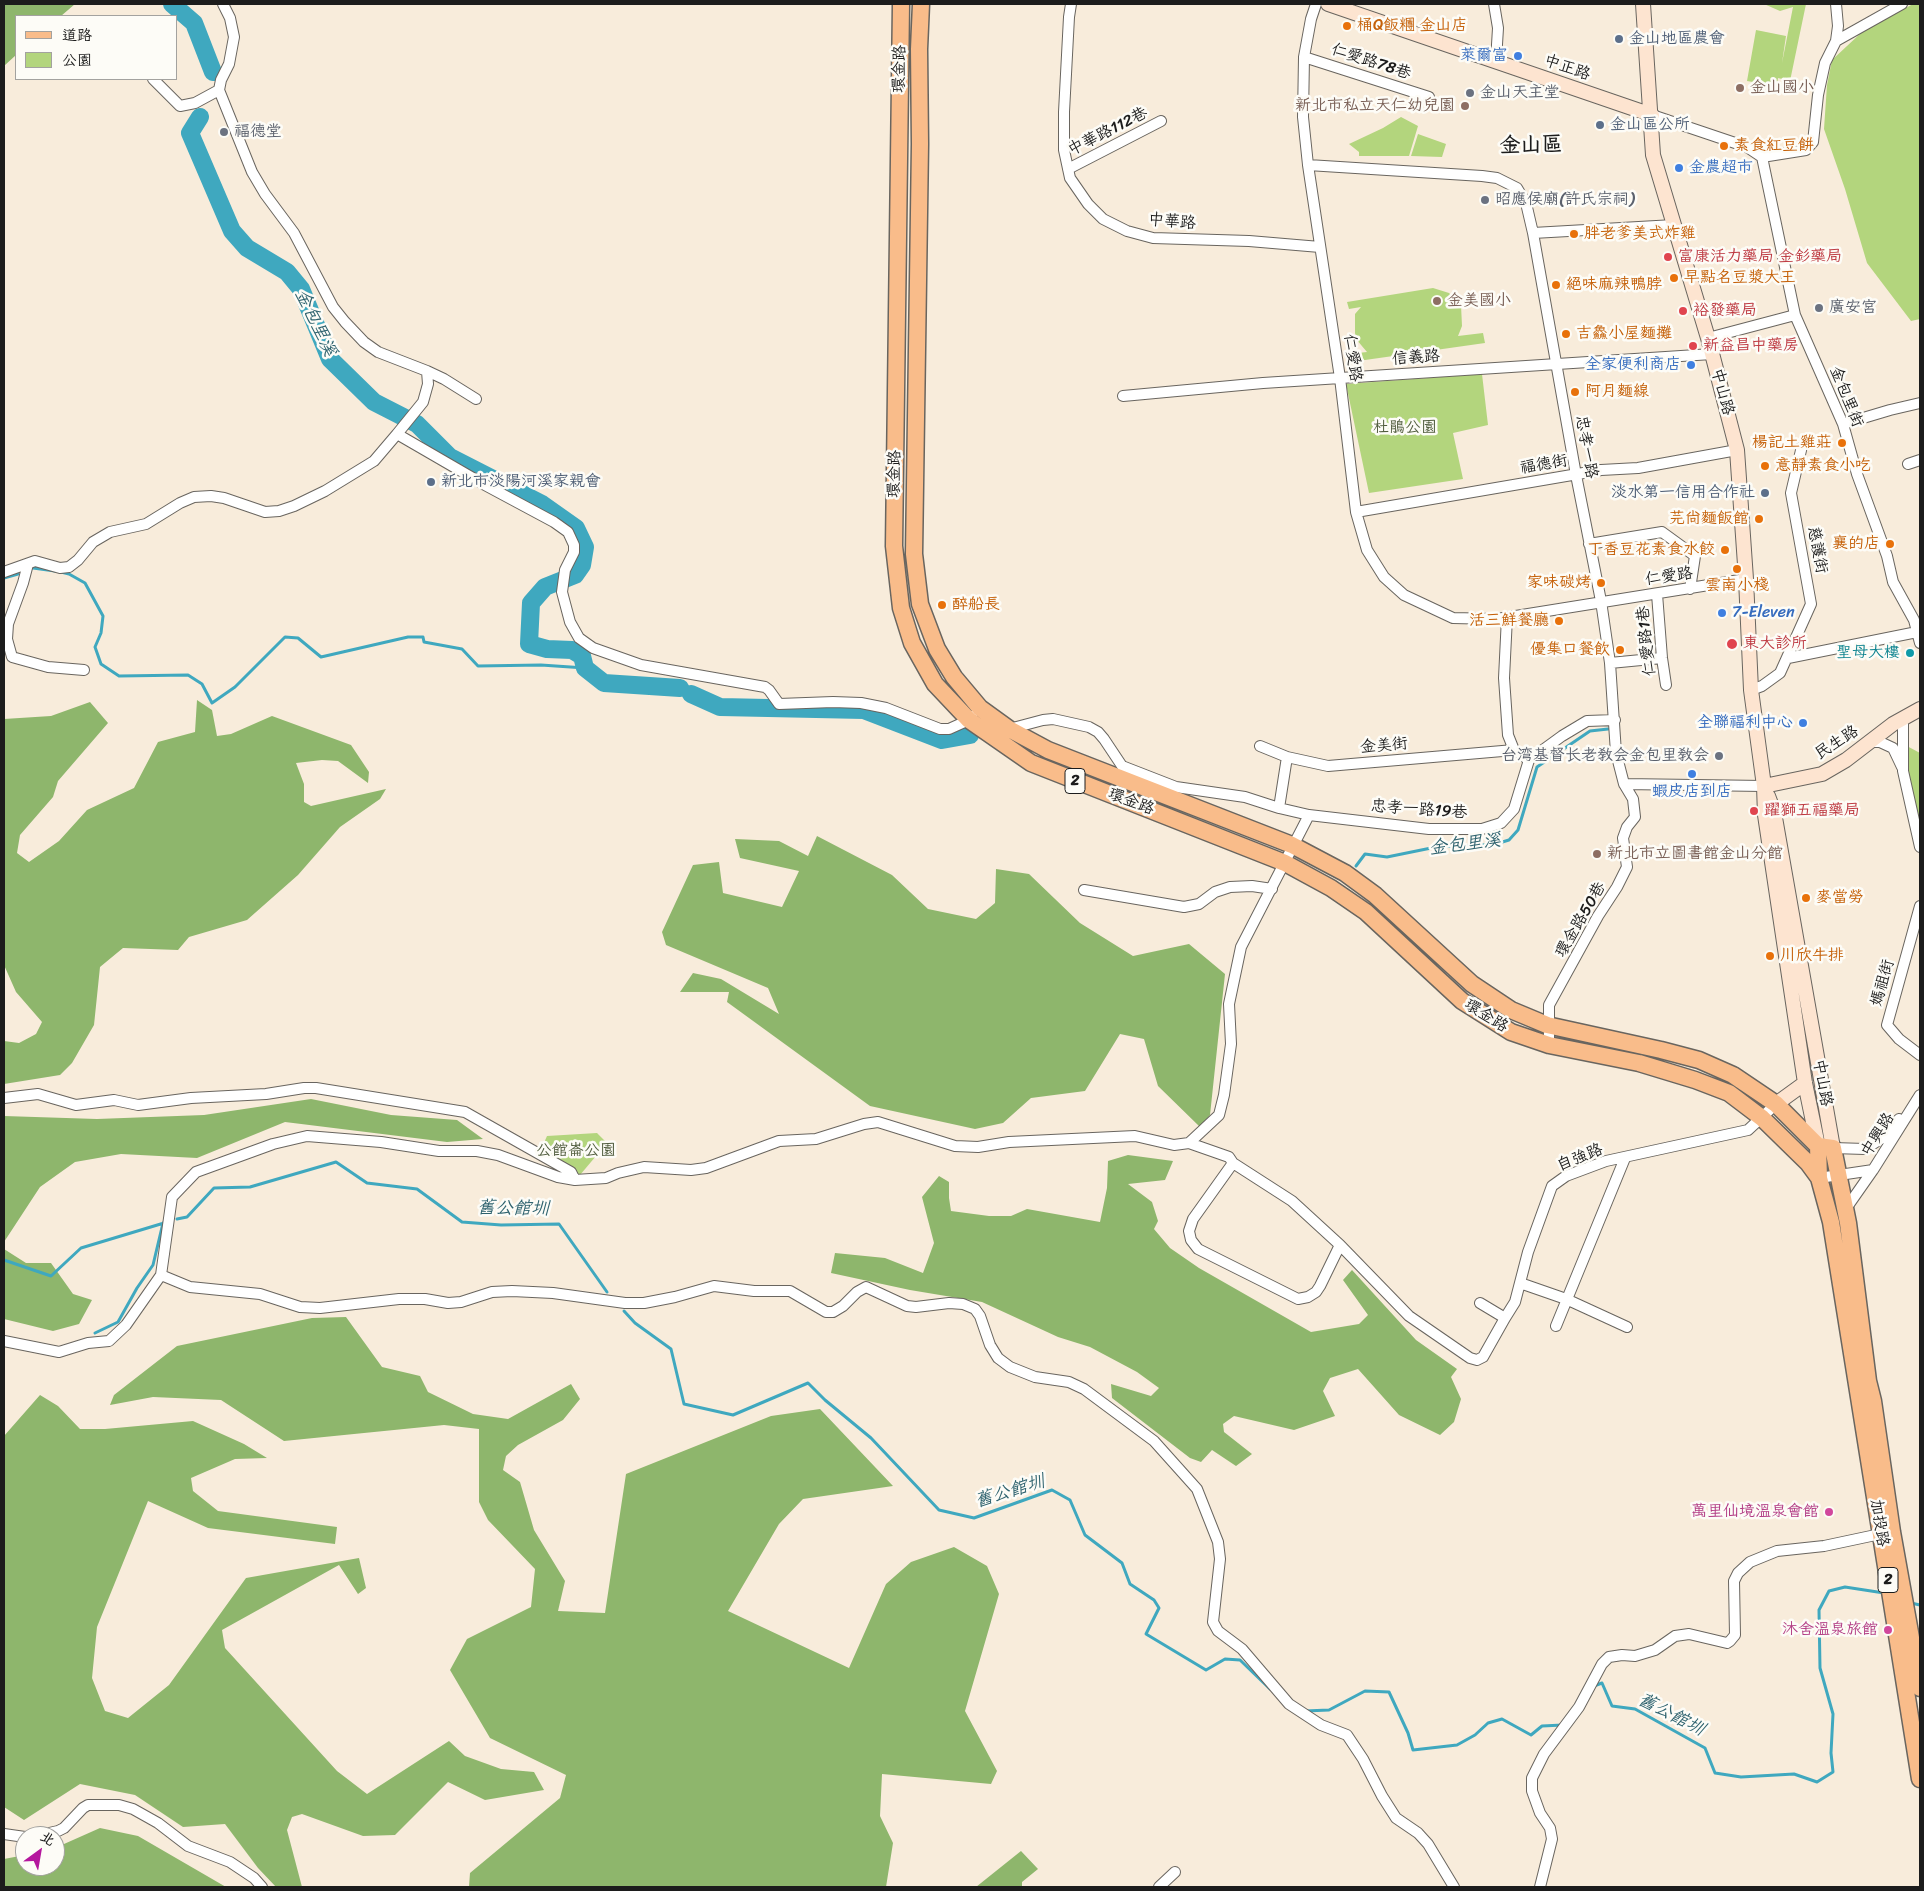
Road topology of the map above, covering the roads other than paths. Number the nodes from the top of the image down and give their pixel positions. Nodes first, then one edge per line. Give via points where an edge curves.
1 (223, 4) edge
2 (901, 4) edge
3 (921, 4) edge
4 (1072, 4) edge
5 (1316, 4) edge
6 (1328, 4) edge
7 (1494, 4) edge
8 (1643, 4) edge
9 (1836, 4) edge
10 (1902, 4) edge
11 (1836, 41) junction
12 (1304, 57) junction
13 (1496, 61) junction
14 (155, 80) edge
15 (219, 90) junction
16 (1429, 97) dead end
17 (1652, 115) junction
18 (1161, 121) dead end
19 (1762, 157) junction
20 (1308, 164) junction
21 (1068, 168) junction
22 (1674, 225) junction
23 (1533, 233) junction
24 (1320, 247) junction
25 (1795, 315) junction
26 (1708, 338) junction
27 (1712, 354) junction
28 (1557, 365) junction
29 (427, 371) junction
30 (1340, 378) junction
31 (1123, 396) dead end
32 (476, 399) dead end
33 (1920, 403) edge
34 (1843, 424) junction
35 (397, 434) junction
36 (1802, 446) dead end
37 (1737, 450) junction
38 (1920, 460) edge
39 (1908, 464) dead end
40 (1576, 475) junction
41 (1356, 512) junction
42 (1589, 544) junction
43 (28, 564) junction
44 (4, 572) edge
45 (1746, 579) junction
46 (1690, 589) junction
47 (1657, 594) junction
48 (1601, 601) junction
49 (1507, 617) junction
50 (1916, 632) junction
51 (1920, 643) edge
52 (1662, 658) junction
53 (1788, 658) junction
54 (1610, 663) junction
55 (84, 670) dead end
56 (1666, 685) dead end
57 (1751, 690) junction
58 (980, 708) junction
59 (1920, 709) edge
60 (1903, 718) junction
61 (969, 720) junction
62 (1615, 720) junction
63 (1009, 729) junction
64 (1871, 742) junction
65 (1260, 746) dead end
66 (1514, 750) junction
67 (1287, 757) junction
68 (1529, 760) junction
69 (1903, 770) junction
70 (1624, 784) junction
71 (1764, 786) junction
72 (1279, 808) junction
73 (1309, 815) junction
74 (1292, 845) junction
75 (1920, 847) edge
76 (1285, 863) junction
77 (1272, 888) junction
78 (1084, 890) dead end
79 (1920, 906) edge
80 (1549, 1026) junction
81 (1548, 1045) junction
82 (1920, 1055) edge
83 (1805, 1083) junction
84 (1920, 1094) edge
85 (4, 1098) edge
86 (1776, 1104) junction
87 (1762, 1118) junction
88 (1188, 1143) junction
89 (1825, 1147) junction
90 (1625, 1158) junction
91 (1233, 1164) junction
92 (1873, 1170) junction
93 (1838, 1175) junction
94 (1819, 1178) junction
95 (575, 1180) junction
96 (1845, 1210) junction
97 (1340, 1245) junction
98 (161, 1274) junction
99 (1520, 1283) junction
100 (1566, 1299) junction
101 (1480, 1303) dead end
102 (1505, 1318) junction
103 (1556, 1326) dead end
104 (1627, 1327) dead end
105 (4, 1341) edge
106 (1862, 1381) junction
107 (1887, 1533) junction
108 (1915, 1691) edge
109 (1920, 1779) edge
110 (65, 1827) edge
111 (1175, 1872) dead end
112 (262, 1887) edge
113 (1159, 1887) edge
114 (1454, 1887) edge
115 (1540, 1887) edge

1 - 15 street via 234,37 229,64
2 - 61 main road, 環金路 / 2 via 894,546 901,608 912,643 935,684
3 - 58 main road, 環金路 / 2 via 914,554 920,604 937,650
4 - 21 street, 中華路 via 1064,112 1064,150
5 - 12 street, 仁愛路
6 - 13 street, 中正路
7 - 13 street via 1498,28
8 - 17 street, 中山路
9 - 11 street
10 - 11 street
11 - 19 street via 1825,63 1813,142 1806,150
12 - 16 street, 仁愛路78巷
12 - 20 street, 仁愛路 via 1303,117
13 - 17 street, 中正路
14 - 15 street via 180,106 195,103
15 - 29 street via 252,172 294,233 333,307 364,342 378,352
17 - 19 street, 中正路 via 1747,147
17 - 22 street, 中山路 via 1654,155
18 - 21 street, 中華路112巷
19 - 25 street, 金包里街
20 - 23 street, 忠孝一路 via 1497,178 1517,188 1526,203
20 - 24 street, 仁愛路
21 - 24 street, 中華路 via 1070,178 1088,204 1103,218 1127,231 1153,238
22 - 23 street
22 - 26 street, 中山路
23 - 28 street, 忠孝一路
24 - 30 street, 仁愛路
25 - 26 street
25 - 34 street, 金包里街
26 - 27 street, 中山路
27 - 28 street, 信義路
27 - 37 street, 中山路
28 - 30 street, 信義路
28 - 40 street, 忠孝一路
29 - 32 street
29 - 35 street via 424,402
30 - 31 street, 信義路
30 - 41 street, 仁愛路
33 - 34 street
34 - 50 street, 金包里街 via 1857,474 1888,556 1893,582 1914,620
35 - 43 street via 374,461 294,506 264,512 211,496 194,498 146,524 110,532 93,542 69,566 60,568 35,561
35 - 61 street via 568,532 574,552 563,587 570,622 579,638 593,648 641,665 765,686 779,704 861,703 886,708 940,729 949,729
36 - 53 street, 慈護街 via 1791,494 1811,604
37 - 40 street, 福德街 via 1638,468
37 - 45 street, 中山路
38 - 39 street
40 - 41 street, 福德街
40 - 42 street, 忠孝一路
41 - 49 street, 仁愛路 via 1367,550 1384,576 1404,595 1453,618
42 - 46 street via 1662,532 1695,556
42 - 48 street, 忠孝一路
43 - 44 street
43 - 55 street via 8,624 7,639 12,657 48,667
45 - 46 street, 仁愛路
45 - 57 street, 中山路
46 - 47 street, 仁愛路
47 - 48 street, 仁愛路
47 - 52 street, 仁愛路1巷
48 - 49 street, 仁愛路
48 - 54 street, 忠孝一路
49 - 66 street via 1504,678 1508,735
50 - 51 street, 金包里街
50 - 53 street
52 - 54 street
52 - 56 street, 仁愛路1巷
53 - 57 street, 慈護街 via 1780,674
54 - 62 street, 忠孝一路
57 - 71 street, 中山路
58 - 61 street
58 - 63 main road, 環金路 / 2
59 - 60 street, 民生路
60 - 64 street, 民生路
60 - 69 street
61 - 76 main road, 環金路 / 2 via 1030,763
62 - 68 street via 1588,721
62 - 70 street, 忠孝一路 via 1616,753
63 - 72 street, 忠孝一路19巷 via 1053,719 1089,727 1104,738 1122,766 1176,787 1238,796
63 - 74 main road, 環金路 / 2 via 1048,750
64 - 69 street via 1893,748
64 - 71 street, 民生路 via 1822,774
65 - 67 street, 金美街
66 - 67 street, 金美街 via 1328,766
66 - 68 street
67 - 72 street
68 - 73 street, 忠孝一路19巷 via 1514,809 1501,823 1482,829 1429,828
69 - 75 street
70 - 71 street
70 - 80 street, 環金路50巷 via 1633,799 1635,817 1626,827 1623,838 1627,867 1550,1005
71 - 83 street, 中山路 via 1765,815
71 - 89 street, 中山路 via 1774,812
72 - 73 street, 忠孝一路19巷
73 - 74 street
74 - 76 street
74 - 80 main road, 環金路 / 2 via 1345,873 1375,895 1472,984 1511,1010
76 - 77 street
76 - 81 main road, 環金路 / 2 via 1366,912 1462,1001 1511,1032
77 - 78 street via 1230,887 1199,904 1184,907
77 - 88 street via 1242,947 1229,1004 1231,1044 1219,1115
79 - 82 street, 媽祖街 via 1887,1025
80 - 81 street, 環金路50巷
80 - 86 main road, 環金路 / 2 via 1699,1060 1733,1074
81 - 87 main road, 環金路 / 2 via 1639,1063 1695,1080 1729,1093
83 - 86 street
83 - 89 street, 中山路
84 - 89 street, 中興路 via 1884,1137 1865,1149
84 - 92 street, 中興路
85 - 95 street via 38,1094 76,1105 114,1100 138,1105 316,1088 465,1112 571,1172
86 - 87 street, 自強路
86 - 89 main road, 環金路 / 2
87 - 90 street, 自強路 via 1748,1130
87 - 94 main road, 環金路 / 2
88 - 91 street via 1229,1158
88 - 95 street via 1174,1145 1135,1136 955,1146 878,1122 816,1139 779,1141 706,1168 644,1167 606,1178
89 - 93 main road, 中山路 / 2
89 - 94 main road
90 - 99 street, 自強路 via 1606,1161 1566,1176 1552,1186
90 - 100 street
91 - 97 street via 1292,1201
91 - 97 street via 1193,1219 1190,1240 1198,1249 1298,1299 1316,1292
92 - 93 street, 中興路
92 - 96 street
93 - 94 street, 中興路
93 - 96 main road, 中山路 / 2
94 - 106 main road, 2 via 1831,1222
95 - 98 street via 477,1150 439,1151 306,1136 272,1144 196,1172 172,1197
96 - 106 main road, 中山路 / 2
97 - 102 street, 自強路 via 1409,1316 1470,1358 1477,1360 1482,1357
98 - 105 street via 126,1325 109,1341 59,1352
98 - 114 street via 190,1287 260,1294 300,1307 320,1308 400,1299 461,1302 492,1292 512,1290 644,1303 714,1286 790,1291 826,1312 843,1306 866,1287 907,1306 964,1304 980,1316 998,1358 1010,1367 1035,1377 1069,1382 1084,1390 1154,1441 1197,1489 1218,1542 1220,1560 1213,1614 1218,1631 1242,1649 1289,1704 1321,1725 1347,1734 1396,1818 1428,1844
99 - 100 street
99 - 102 street, 自強路 via 1515,1302
100 - 103 street
100 - 104 street
101 - 102 street
106 - 107 main road, 加投路 / 2
107 - 108 main road, 加投路 / 2
107 - 115 street via 1824,1546 1776,1551 1750,1562 1734,1582 1735,1635 1727,1643 1689,1634 1675,1636 1655,1650 1636,1656 1610,1657 1602,1664 1579,1707 1544,1754 1532,1778 1532,1791 1552,1839
108 - 109 main road, 加投路 / 2
110 - 112 street via 88,1805 133,1808 188,1846 230,1862
111 - 113 street

